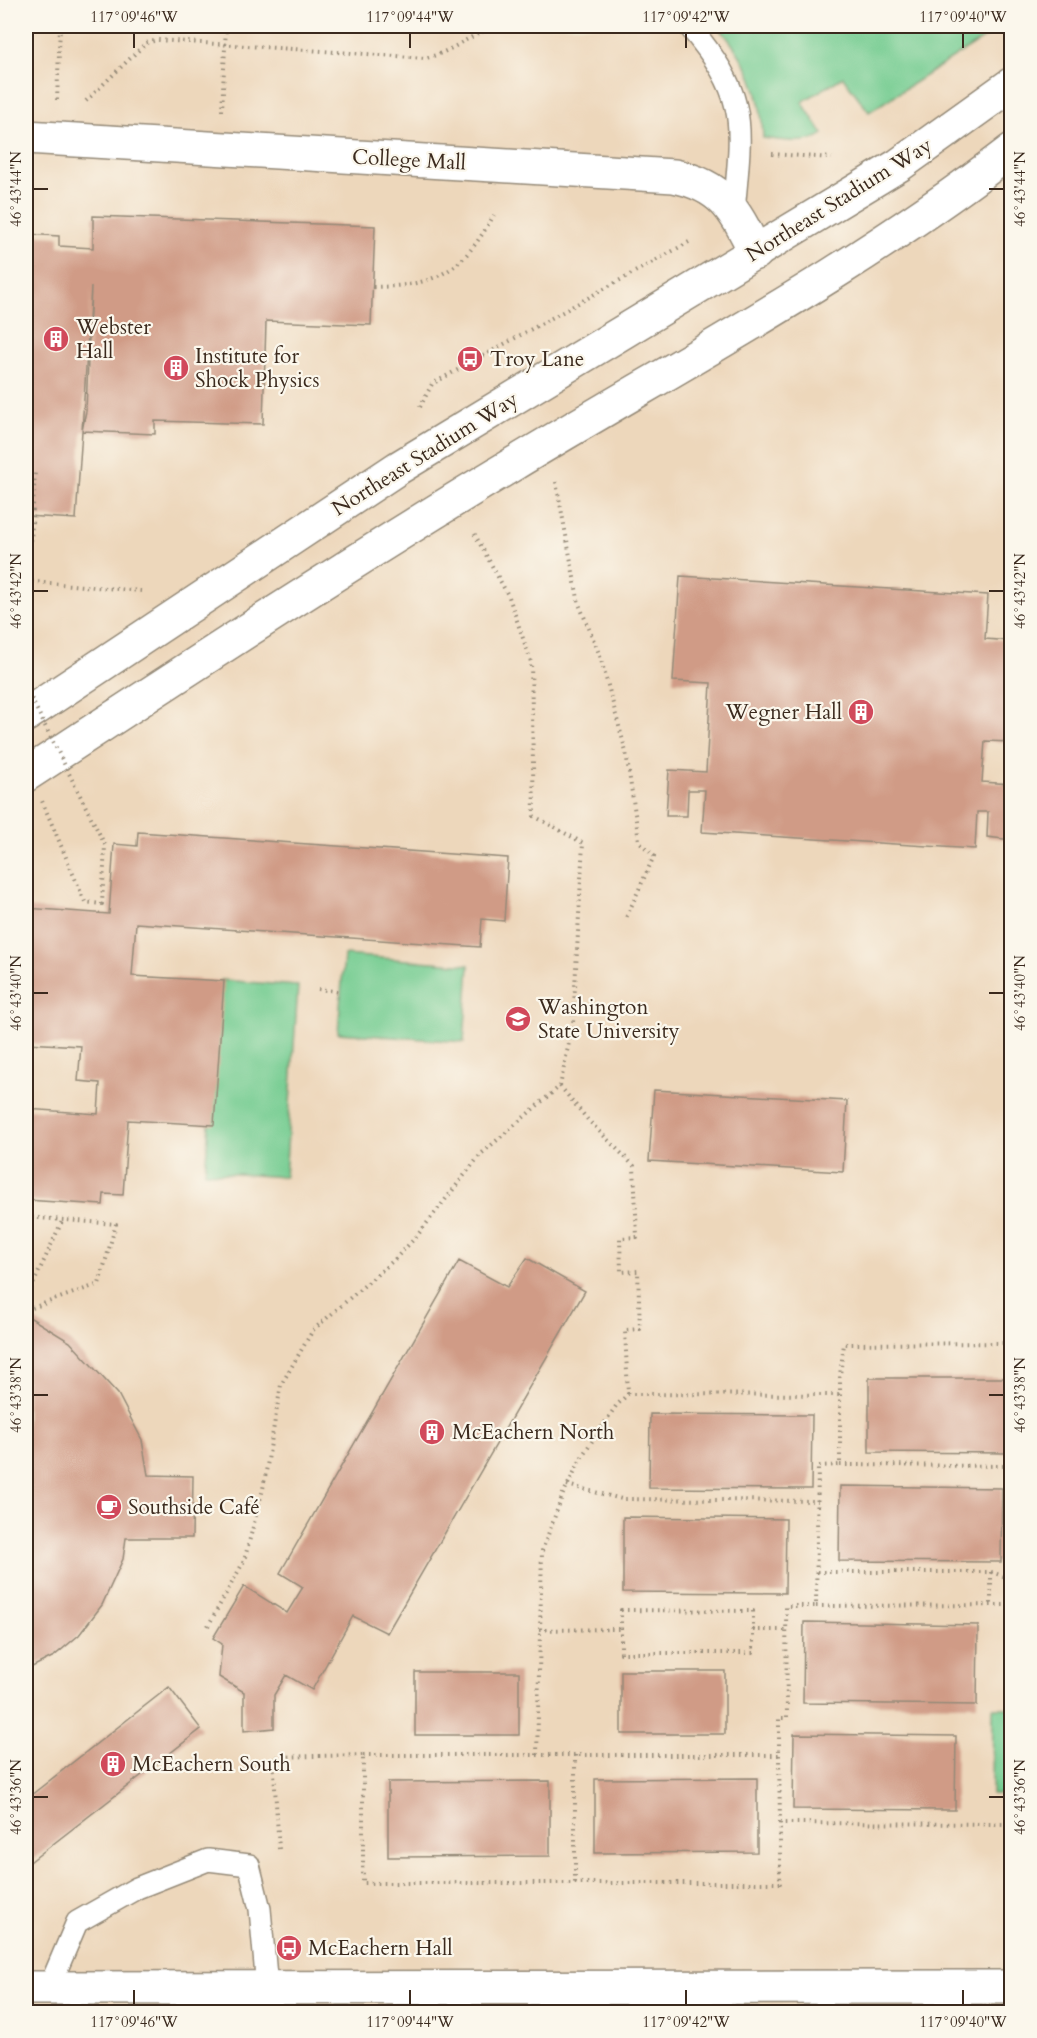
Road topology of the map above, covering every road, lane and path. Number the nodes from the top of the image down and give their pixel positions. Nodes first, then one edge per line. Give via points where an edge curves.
1 (60, 26) edge
2 (185, 26) edge
3 (496, 26) edge
4 (689, 26) edge
5 (226, 27) edge
6 (225, 44) junction
7 (1011, 84) edge
8 (57, 107) dead end
9 (78, 108) dead end
10 (222, 115) dead end
11 (26, 137) edge
12 (1011, 150) edge
13 (734, 211) junction
14 (494, 215) dead end
15 (756, 253) junction
16 (373, 287) dead end
17 (35, 470) dead end
18 (556, 479) dead end
19 (472, 529) dead end
20 (26, 541) edge
21 (26, 581) edge
22 (147, 591) dead end
23 (26, 688) edge
24 (26, 715) edge
25 (34, 788) edge
26 (626, 918) dead end
27 (318, 989) dead end
28 (341, 992) dead end
29 (560, 1086) junction
30 (26, 1217) edge
31 (63, 1219) junction
32 (26, 1300) edge
33 (26, 1310) edge
34 (1011, 1343) edge
35 (628, 1394) junction
36 (840, 1395) junction
37 (840, 1465) junction
38 (1011, 1466) edge
39 (567, 1485) junction
40 (818, 1501) junction
41 (817, 1572) junction
42 (990, 1572) junction
43 (1011, 1579) edge
44 (1011, 1605) edge
45 (816, 1606) junction
46 (990, 1606) junction
47 (208, 1626) dead end
48 (621, 1629) junction
49 (539, 1630) junction
50 (753, 1630) junction
51 (787, 1630) junction
52 (363, 1755) junction
53 (537, 1755) junction
54 (575, 1755) junction
55 (779, 1755) junction
56 (273, 1757) dead end
57 (780, 1823) junction
58 (1011, 1824) edge
59 (575, 1883) junction
60 (1011, 1987) edge
61 (267, 1988) junction
62 (33, 1994) edge

1 - 8 path
2 - 5 path
3 - 6 path via 478,32 445,54 426,58
4 - 13 lane via 733,91 741,135
5 - 6 path
6 - 9 path via 158,40 146,43
6 - 10 path
7 - 15 main road, Northeast Stadium Way via 899,165
11 - 13 main road, College Mall via 674,176 697,181 720,194
12 - 25 main road via 896,233 428,516
13 - 15 main road, College Mall
14 - 16 path via 467,257 450,270 406,286
15 - 24 main road, Northeast Stadium Way via 398,468
17 - 20 path via 31,542
18 - 26 path via 579,604 600,656 626,752 639,841 654,856
19 - 29 path via 509,597 531,662 534,816 583,843 573,1023
21 - 22 path
23 - 25 path, bridge via 105,845 102,904 85,902
27 - 28 path
29 - 35 path via 634,1166 637,1238 620,1238 621,1272 638,1271 640,1329 625,1330
29 - 47 path via 481,1154 416,1237 313,1330 281,1385 263,1489 244,1561
30 - 31 path
31 - 32 path
31 - 33 path via 116,1224 99,1284
34 - 36 path via 844,1344
35 - 36 path
35 - 39 path via 584,1453
36 - 37 path
37 - 38 path
37 - 40 path via 818,1466
39 - 40 path via 622,1499
39 - 49 path via 542,1551
40 - 41 path
41 - 42 path
41 - 45 path
42 - 43 path
42 - 46 path
44 - 46 path
45 - 46 path
45 - 51 path via 786,1606
48 - 49 path
48 - 50 path via 621,1610 753,1611
48 - 50 path via 621,1653 753,1653
49 - 53 path
50 - 51 path
51 - 55 path via 787,1718 779,1718
52 - 53 path
52 - 56 path
52 - 59 path via 363,1883
53 - 54 path
54 - 55 path
54 - 59 path
55 - 57 path
57 - 58 path
57 - 59 path via 780,1883
60 - 61 main road
61 - 62 main road
61 - 62 lane via 260,1909 249,1865 208,1860 137,1888 77,1922

